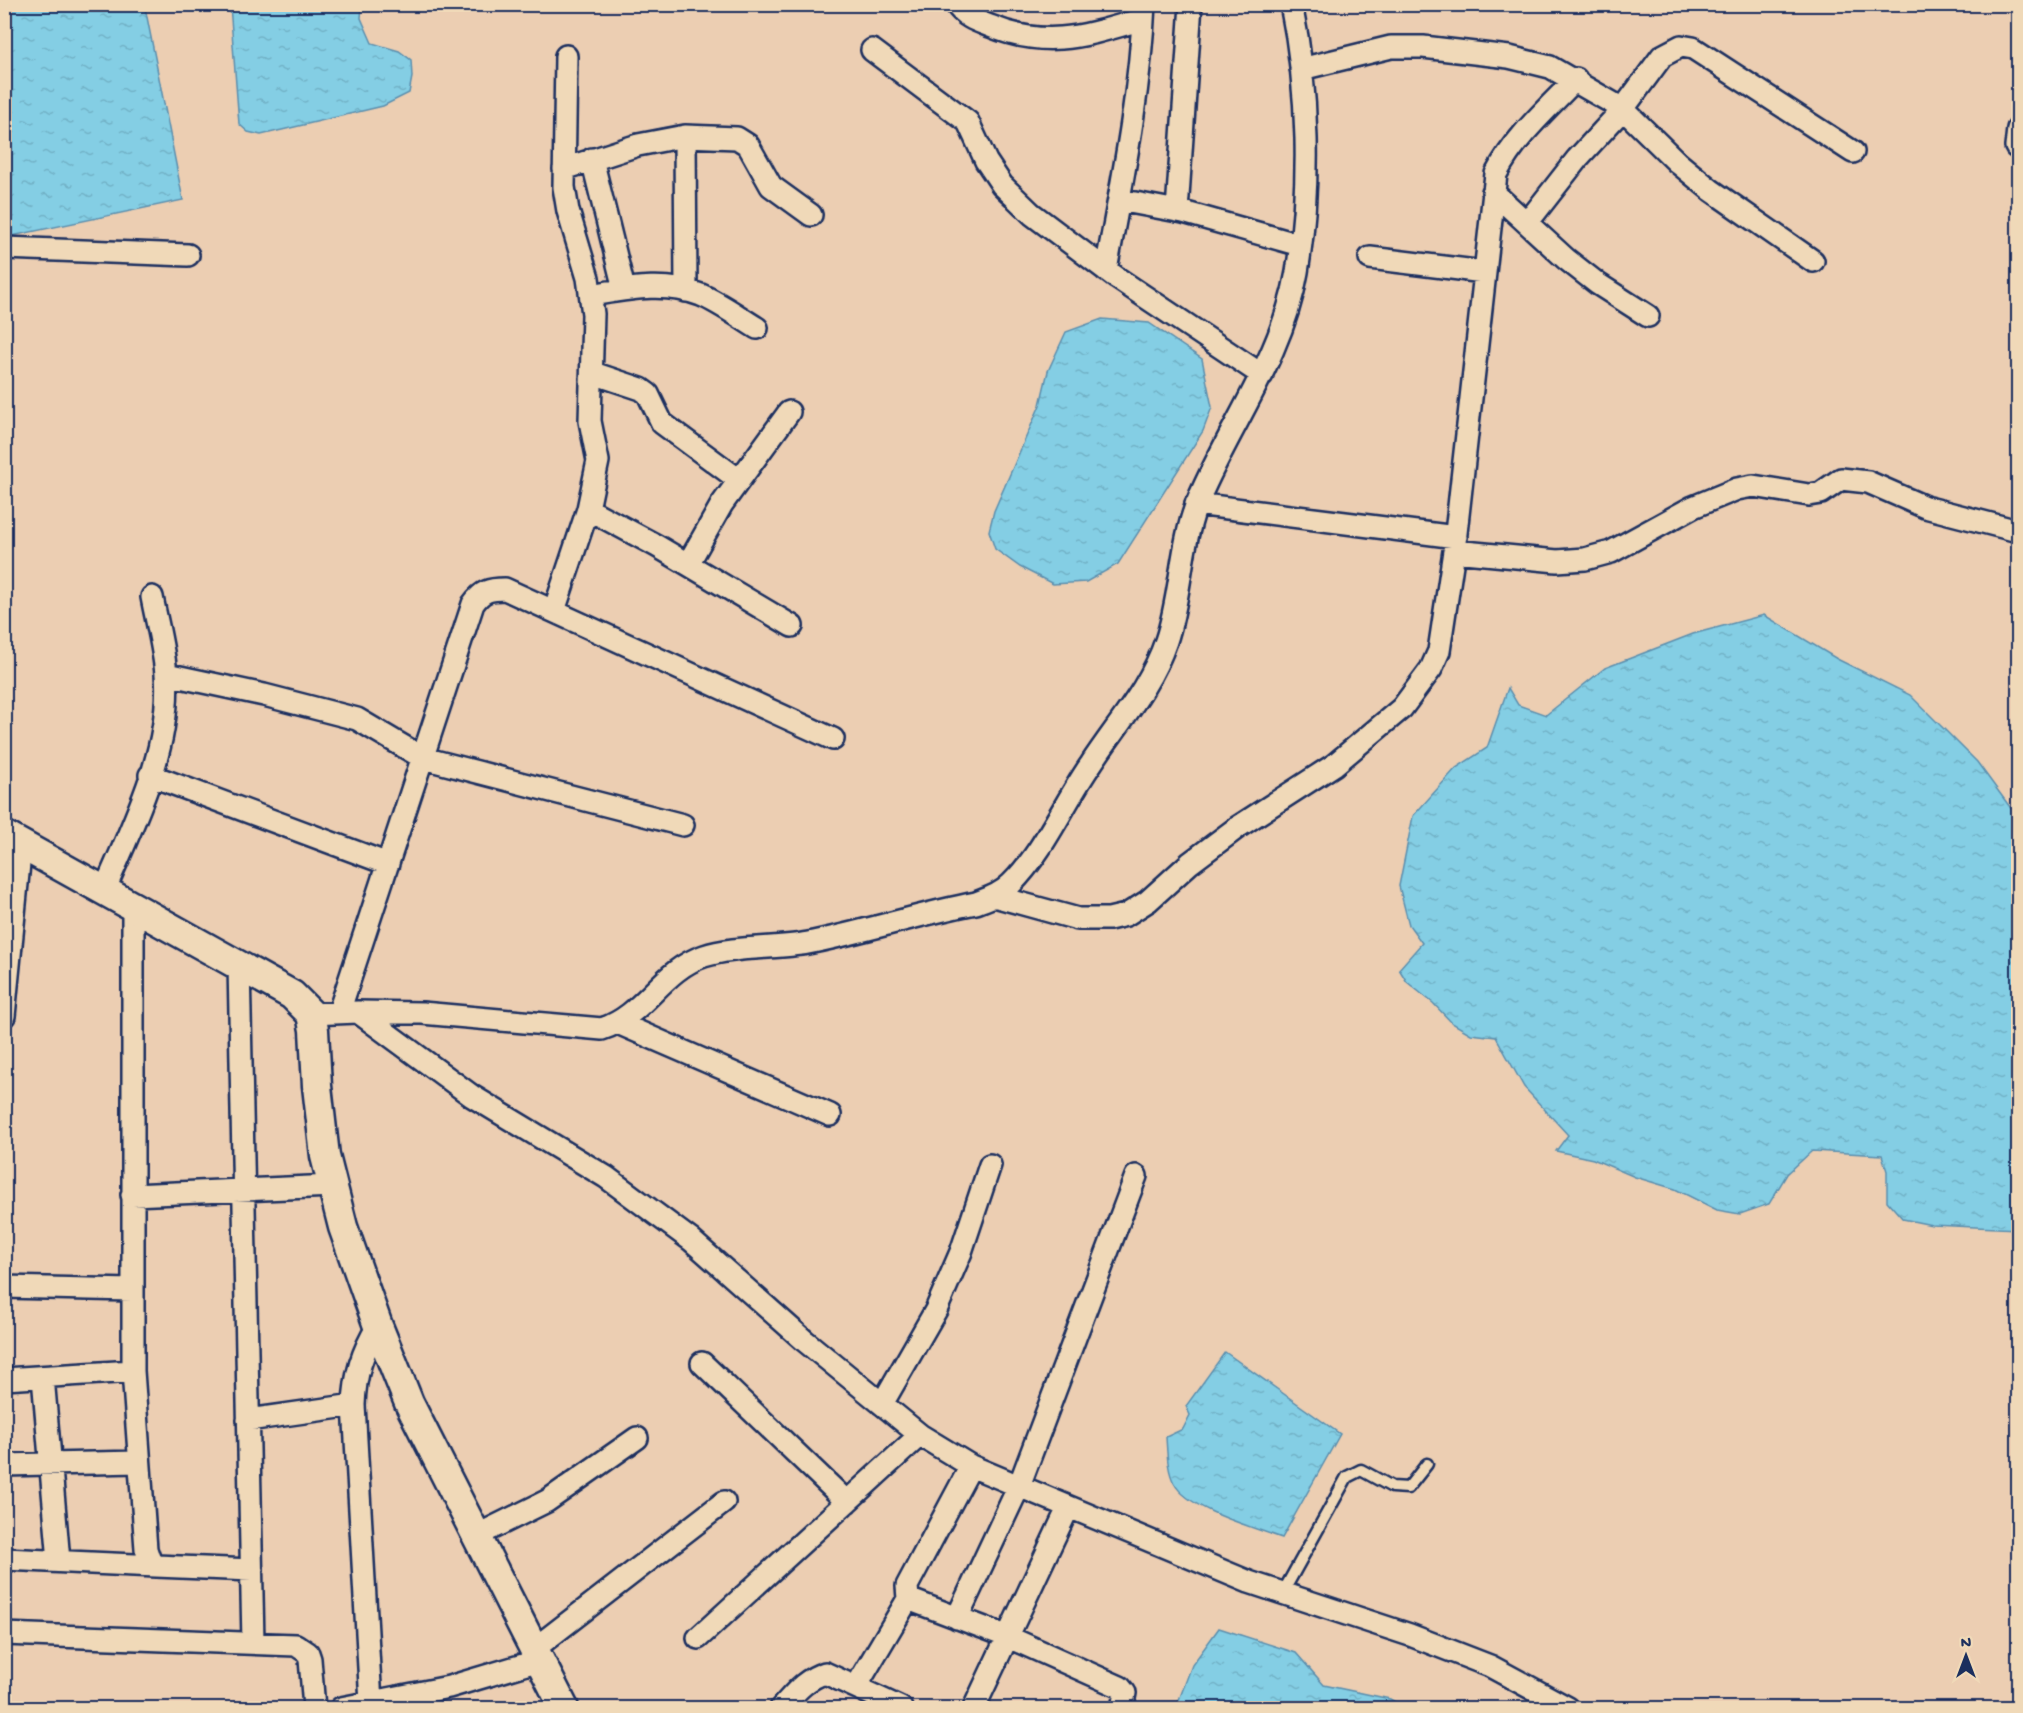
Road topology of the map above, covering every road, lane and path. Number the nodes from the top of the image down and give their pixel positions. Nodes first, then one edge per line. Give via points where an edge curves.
1 (956, 4) edge
2 (1191, 4) edge
3 (1291, 4) edge
4 (1144, 12) edge
5 (872, 50) dead end
6 (566, 56) dead end
7 (1301, 69) junction
8 (1576, 79) junction
9 (1623, 109) junction
10 (685, 136) junction
11 (1853, 152) dead end
12 (592, 159) junction
13 (564, 169) junction
14 (1493, 192) junction
15 (1119, 200) junction
16 (1177, 211) junction
17 (811, 215) dead end
18 (1527, 223) junction
19 (1300, 244) junction
20 (4, 248) edge
21 (188, 255) dead end
22 (1370, 258) dead end
23 (1813, 261) dead end
24 (1106, 270) junction
25 (1485, 272) junction
26 (624, 289) junction
27 (686, 291) junction
28 (591, 295) junction
29 (1648, 316) dead end
30 (757, 328) dead end
31 (593, 373) junction
32 (1262, 375) junction
33 (789, 411) dead end
34 (739, 480) junction
35 (1196, 504) junction
36 (588, 509) junction
37 (2019, 531) edge
38 (1455, 544) junction
39 (688, 564) junction
40 (152, 597) dead end
41 (554, 611) junction
42 (792, 626) dead end
43 (166, 674) junction
44 (833, 739) dead end
45 (423, 758) junction
46 (150, 775) junction
47 (683, 825) dead end
48 (13, 839) edge
49 (388, 864) junction
50 (105, 889) junction
51 (994, 896) junction
52 (133, 905) junction
53 (239, 965) junction
54 (348, 1012) junction
55 (311, 1014) junction
56 (4, 1016) edge
57 (618, 1023) junction
58 (830, 1116) dead end
59 (990, 1165) dead end
60 (1136, 1176) dead end
61 (333, 1186) junction
62 (244, 1189) junction
63 (132, 1195) junction
64 (4, 1287) edge
65 (132, 1290) junction
66 (378, 1326) junction
67 (702, 1363) dead end
68 (133, 1371) junction
69 (43, 1377) junction
70 (4, 1379) edge
71 (882, 1404) junction
72 (354, 1405) junction
73 (248, 1420) junction
74 (920, 1435) junction
75 (637, 1438) dead end
76 (138, 1462) junction
77 (50, 1464) junction
78 (1427, 1464) dead end
79 (4, 1465) edge
80 (971, 1466) junction
81 (1019, 1486) junction
82 (724, 1502) dead end
83 (847, 1502) junction
84 (1068, 1508) junction
85 (476, 1536) junction
86 (4, 1559) edge
87 (59, 1561) junction
88 (156, 1566) junction
89 (252, 1570) junction
90 (1282, 1594) junction
91 (908, 1599) junction
92 (957, 1618) junction
93 (4, 1634) edge
94 (1006, 1636) junction
95 (698, 1638) dead end
96 (253, 1643) junction
97 (537, 1654) junction
98 (856, 1687) junction
99 (371, 1703) junction
100 (314, 1708) edge
101 (341, 1708) edge
102 (564, 1708) edge
103 (781, 1708) edge
104 (901, 1708) edge
105 (974, 1708) edge
106 (1122, 1708) edge
107 (1568, 1708) edge

1 - 4 street via 972,19 1035,40 1096,33
2 - 16 street
3 - 7 street
4 - 15 street via 1139,81
5 - 24 street via 968,122 1002,185 1032,214
6 - 13 street
7 - 8 street via 1391,47 1423,47 1509,57 1550,67
7 - 19 street via 1305,132
8 - 9 street
8 - 14 street via 1505,158 1496,174
9 - 11 street via 1662,56 1681,46 1693,48
9 - 18 street
9 - 23 street via 1711,190
10 - 12 street
10 - 17 street via 743,140 771,186
10 - 27 street
12 - 13 street
12 - 26 street
13 - 28 street via 568,211
14 - 18 street
14 - 25 street
15 - 16 street
15 - 24 street
16 - 19 street
18 - 29 street via 1598,284
19 - 32 street via 1291,292
20 - 21 street
22 - 25 street
24 - 32 street
25 - 38 street
26 - 27 street via 663,287
26 - 28 street
27 - 30 street
28 - 31 street
31 - 34 street via 648,394 655,412 669,430
31 - 36 street via 590,421 598,462
32 - 35 street
33 - 34 street
34 - 39 street
35 - 38 street
35 - 51 street via 1166,639 1153,674 1028,863 1011,884
36 - 39 street
36 - 41 street
37 - 38 street via 1925,507 1868,482 1841,479 1821,493 1809,495 1753,486 1737,489 1693,507 1611,552 1585,559 1557,561
38 - 51 street via 1439,651 1431,669 1402,708 1334,765 1238,827 1126,915 1078,919
39 - 42 street
40 - 43 street
41 - 44 street
41 - 45 street via 506,589 480,593 473,604
43 - 45 street via 357,718
43 - 46 street via 165,718
45 - 47 street
45 - 49 street
46 - 49 street
46 - 50 street
48 - 50 street
48 - 56 street
49 - 54 street
50 - 52 street
51 - 57 street via 821,940 705,955 684,964 634,1013
52 - 53 street
52 - 63 street
53 - 55 street via 292,995
53 - 62 street
54 - 55 street
54 - 57 street via 492,1018 586,1029
54 - 71 street via 472,1096 650,1207
55 - 61 street via 325,1156
57 - 58 street
59 - 71 street via 961,1252 936,1310
60 - 81 street
61 - 62 street
61 - 66 street
62 - 63 street
62 - 73 street
63 - 65 street
64 - 65 street
65 - 68 street
66 - 72 street via 359,1366
66 - 85 street via 409,1403
67 - 83 street
68 - 69 street
68 - 76 street
69 - 70 street
69 - 77 street
71 - 74 street
72 - 73 street
72 - 99 street
73 - 89 street
74 - 80 street
74 - 83 street
75 - 85 street via 547,1501
76 - 77 street
76 - 88 street via 146,1549 150,1562
77 - 79 street
77 - 87 street
78 - 90 lane via 1408,1488 1392,1487 1361,1470 1347,1477
80 - 81 street
80 - 91 street via 907,1586
81 - 84 street
81 - 92 street
82 - 97 street
83 - 95 street
84 - 90 street
84 - 94 street
85 - 97 street
86 - 87 street
87 - 88 street
88 - 89 street
89 - 96 street
90 - 107 street via 1410,1635 1490,1666
91 - 92 street
91 - 98 street
92 - 94 street
93 - 96 street
94 - 105 street
94 - 106 street via 1120,1687 1125,1693
96 - 100 street via 297,1645 308,1653
97 - 99 street via 449,1687
97 - 102 street
98 - 103 street via 825,1673 813,1676
98 - 104 street
99 - 101 street

